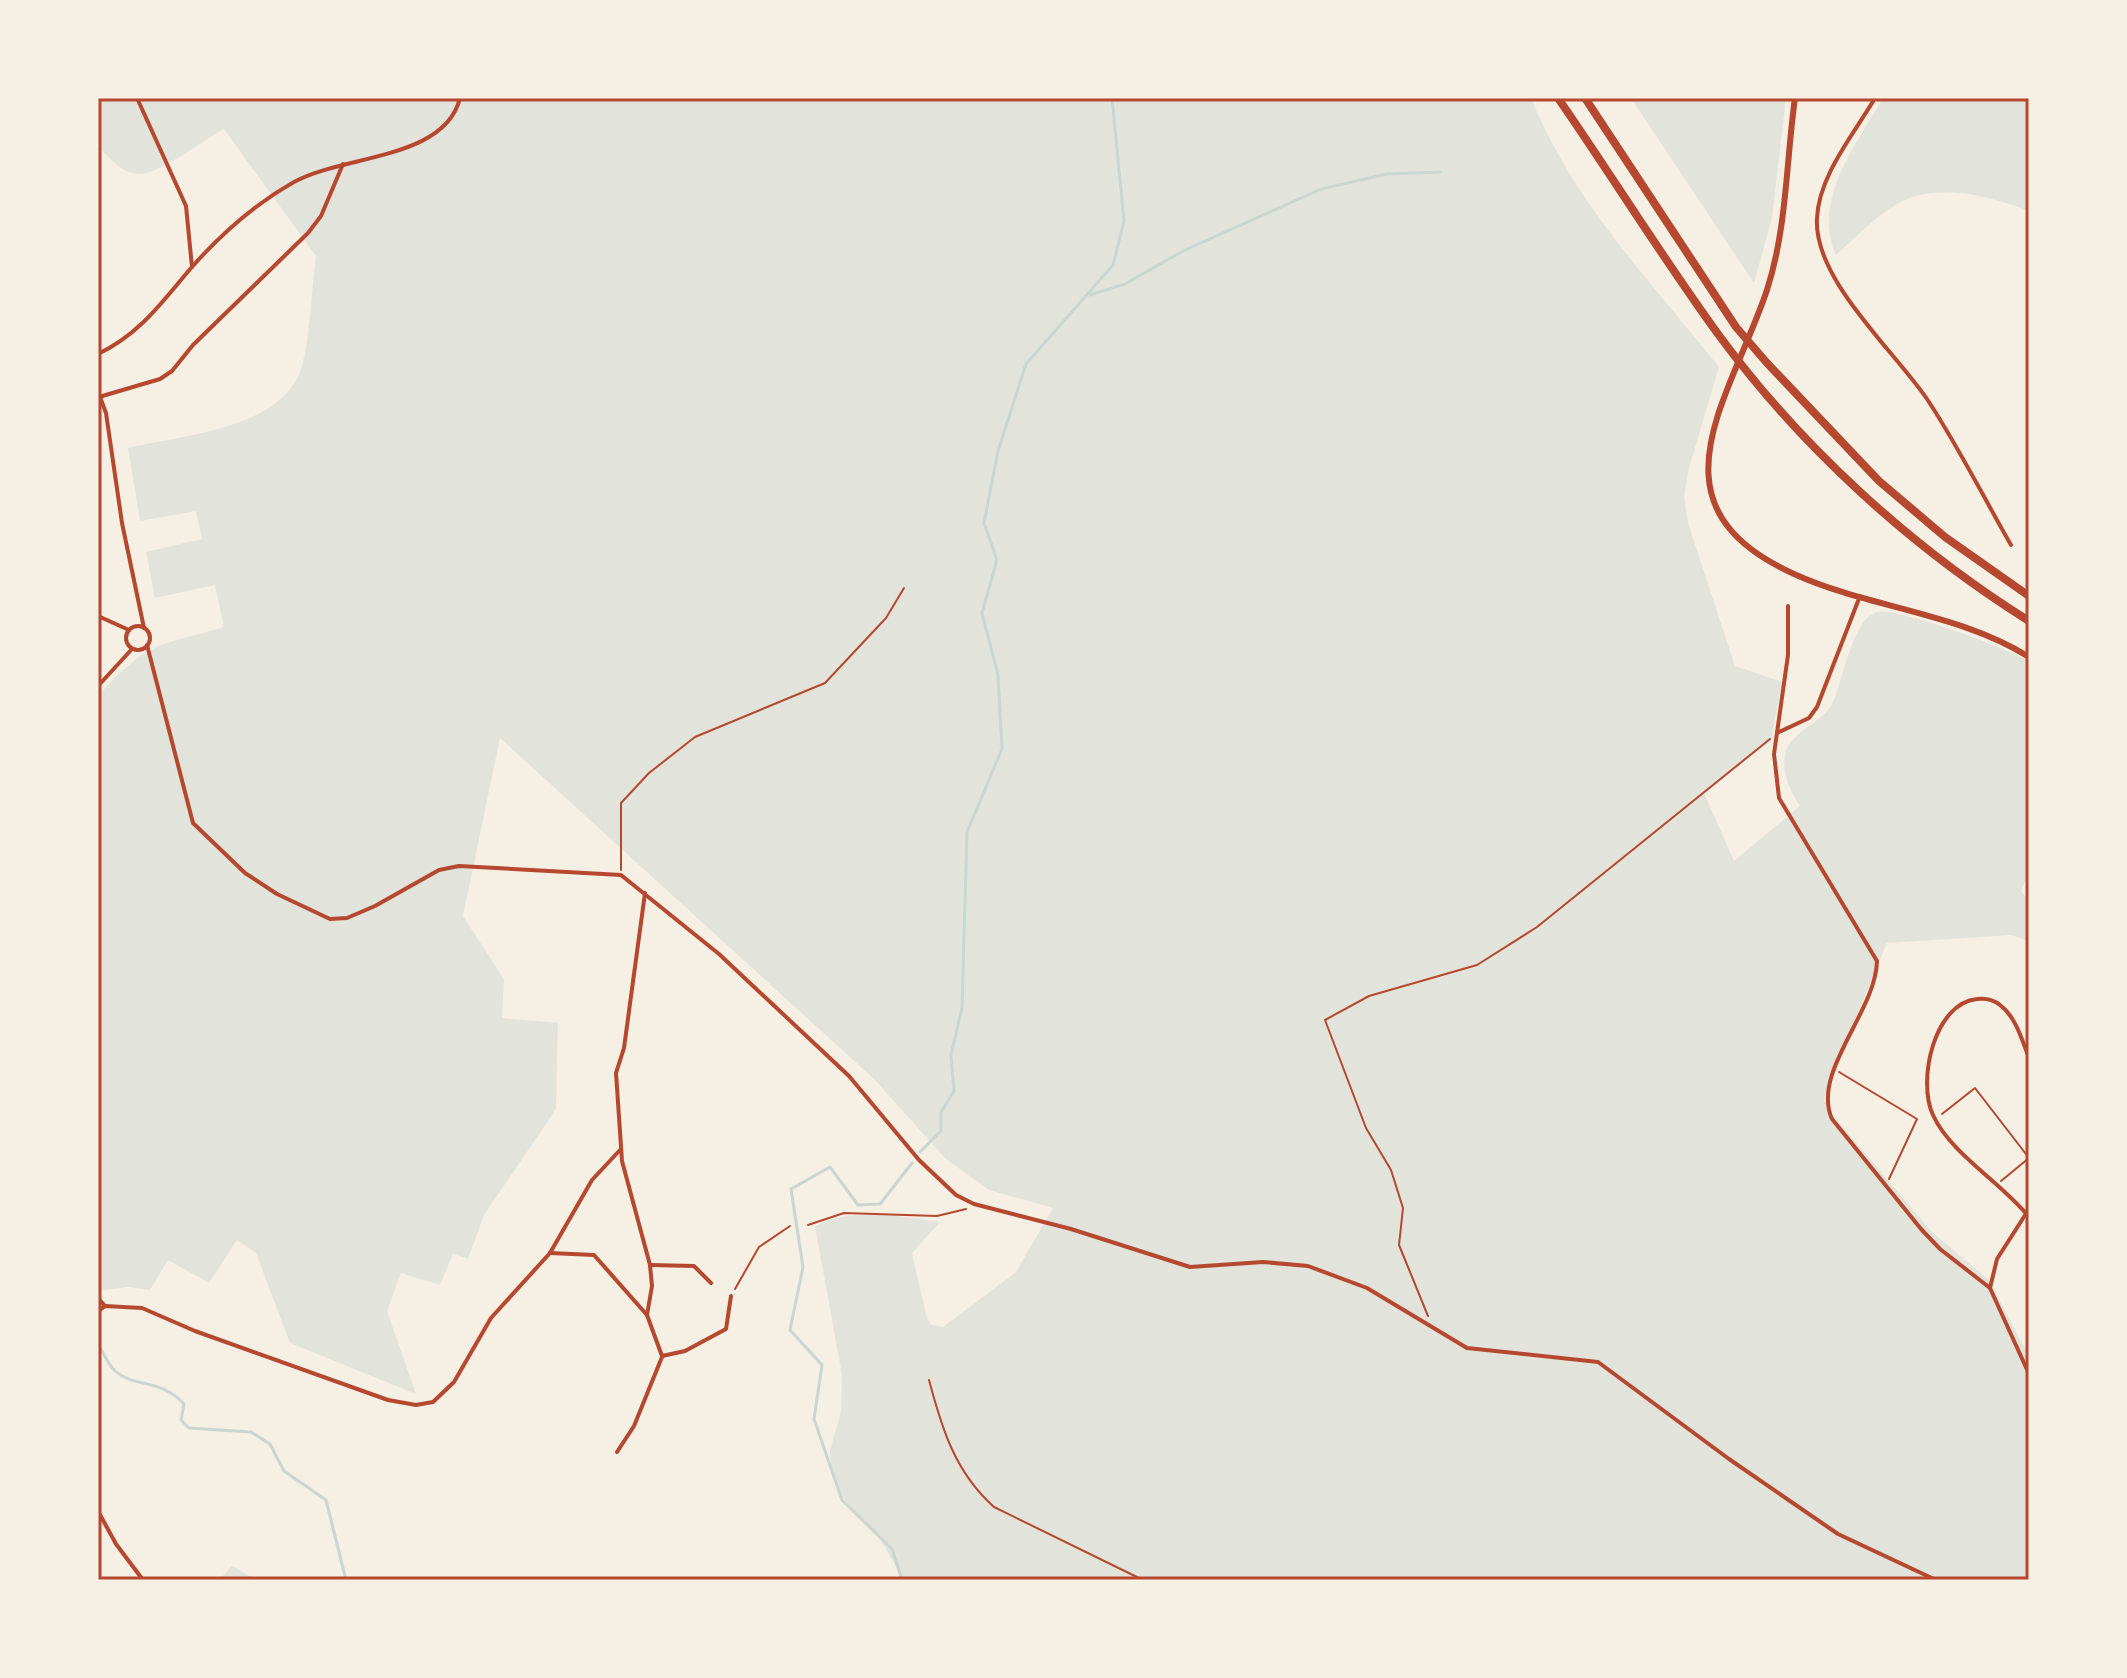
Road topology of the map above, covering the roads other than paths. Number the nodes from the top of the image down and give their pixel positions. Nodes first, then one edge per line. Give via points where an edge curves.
1 (137, 98) edge
2 (460, 98) edge
3 (1558, 98) edge
4 (1585, 98) edge
5 (1795, 98) edge
6 (1875, 98) edge
7 (343, 164) junction
8 (192, 267) junction
9 (98, 354) edge
10 (99, 396) edge
11 (2011, 545) dead end
12 (1860, 596) junction
13 (2029, 596) edge
14 (1788, 606) dead end
15 (98, 616) edge
16 (2029, 621) edge
17 (144, 628) junction
18 (129, 630) junction
19 (147, 645) junction
20 (132, 649) junction
21 (2029, 657) edge
22 (98, 686) edge
23 (1777, 733) junction
24 (645, 892) junction
25 (2029, 1058) edge
26 (620, 1150) junction
27 (2028, 1213) edge
28 (550, 1253) junction
29 (650, 1265) junction
30 (711, 1283) dead end
31 (1990, 1288) junction
32 (731, 1296) road end
33 (98, 1298) edge
34 (105, 1306) junction
35 (98, 1311) edge
36 (647, 1315) junction
37 (662, 1356) junction
38 (2029, 1374) edge
39 (617, 1452) dead end
40 (98, 1511) edge
41 (143, 1580) edge
42 (1936, 1580) edge

1 - 8 street via 186,206
2 - 7 street via 456,114 434,136
3 - 16 highway via 1719,336 1789,418 1933,554
4 - 13 highway via 1736,327 1767,363 1879,481 1945,537
5 - 12 main road via 1786,203 1767,290 1709,452 1711,496 1722,521 1765,560
6 - 11 street via 1822,189 1816,220 1825,256 1841,287 1932,407
7 - 8 street via 312,172 259,201
7 - 10 street via 308,233 172,371
8 - 9 street via 156,313
10 - 17 street
12 - 21 main road via 1988,636
12 - 23 street via 1817,707 1809,718
14 - 23 street via 1788,655
15 - 18 street
17 - 18 street
17 - 19 street
18 - 20 street via 126,640
19 - 20 street
19 - 24 street via 193,823 245,873 277,894 330,919 361,912 439,870 459,866 621,875
20 - 22 street
23 - 31 street via 1779,798 1877,961 1877,978 1835,1069 1826,1106 1940,1249
24 - 26 street via 616,1073
24 - 42 street via 849,1076 919,1160 956,1195 1190,1267 1263,1262 1308,1266 1367,1288 1467,1348 1598,1362 1838,1534
25 - 27 street via 2013,1019 1999,1003 1964,1000 1940,1023 1926,1090 1935,1119
26 - 28 street via 592,1180
26 - 29 street
27 - 31 street via 1997,1259
28 - 34 street via 491,1318 454,1382 433,1402 416,1405 388,1400 142,1308
28 - 36 street via 594,1255
29 - 30 street via 694,1266
29 - 36 street
31 - 38 street
32 - 37 street via 726,1329 685,1351
33 - 34 street
34 - 35 street
36 - 37 street
37 - 39 street via 634,1426
40 - 41 street

